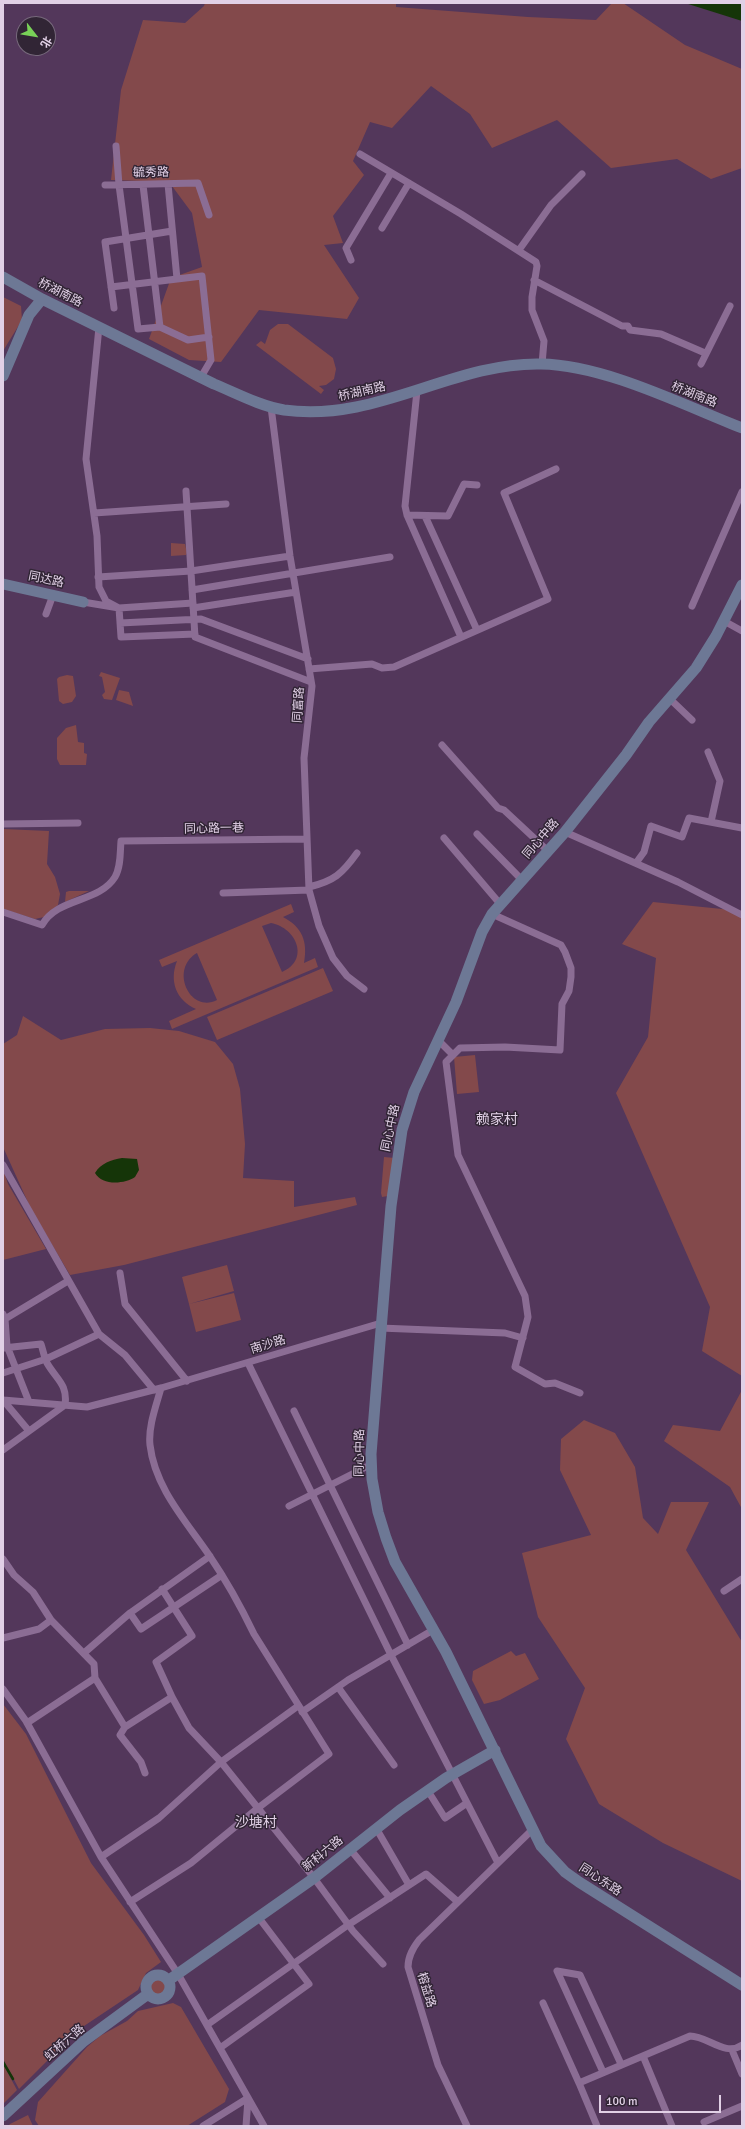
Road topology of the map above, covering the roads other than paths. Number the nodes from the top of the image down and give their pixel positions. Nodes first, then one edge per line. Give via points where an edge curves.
1 (116, 146) dead end
2 (360, 154) dead end
3 (391, 173) junction
4 (582, 174) dead end
5 (409, 183) junction
6 (142, 184) junction
7 (168, 184) junction
8 (119, 185) junction
9 (105, 186) dead end
10 (209, 215) dead end
11 (382, 228) dead end
12 (172, 231) junction
13 (149, 235) junction
14 (126, 238) junction
15 (519, 250) junction
16 (351, 260) dead end
17 (3, 277) edge
18 (177, 279) junction
19 (534, 280) junction
20 (155, 282) junction
21 (132, 285) junction
22 (111, 287) junction
23 (42, 299) junction
24 (730, 306) dead end
25 (114, 308) dead end
26 (99, 327) junction
27 (160, 327) junction
28 (209, 337) junction
29 (705, 354) junction
30 (542, 364) junction
31 (701, 364) dead end
32 (3, 376) edge
33 (201, 377) junction
34 (417, 391) junction
35 (272, 407) junction
36 (742, 428) edge
37 (556, 469) dead end
38 (477, 485) dead end
39 (186, 491) dead end
40 (742, 492) edge
41 (226, 504) dead end
42 (187, 508) junction
43 (94, 513) junction
44 (407, 515) junction
45 (425, 516) junction
46 (290, 556) junction
47 (390, 557) dead end
48 (191, 571) junction
49 (293, 574) junction
50 (98, 577) junction
51 (3, 584) edge
52 (742, 585) edge
53 (192, 590) junction
54 (296, 592) junction
55 (53, 595) junction
56 (83, 602) joint
57 (193, 606) junction
58 (692, 606) dead end
59 (119, 608) junction
60 (46, 614) dead end
61 (194, 619) junction
62 (724, 621) junction
63 (120, 623) junction
64 (477, 630) junction
65 (742, 631) edge
66 (195, 634) junction
67 (461, 637) junction
68 (308, 659) junction
69 (309, 669) junction
70 (311, 682) junction
71 (670, 699) junction
72 (692, 720) dead end
73 (442, 745) dead end
74 (708, 752) dead end
75 (711, 822) junction
76 (78, 823) dead end
77 (3, 824) edge
78 (742, 828) edge
79 (565, 832) junction
80 (477, 834) dead end
81 (444, 838) dead end
82 (307, 839) junction
83 (548, 851) junction
84 (357, 853) dead end
85 (636, 863) junction
86 (522, 880) junction
87 (309, 889) junction
88 (224, 893) dead end
89 (501, 905) junction
90 (3, 912) edge
91 (492, 914) junction
92 (742, 915) edge
93 (364, 989) dead end
94 (438, 1040) junction
95 (453, 1055) junction
96 (3, 1165) edge
97 (120, 1273) dead end
98 (68, 1281) junction
99 (4, 1316) edge
100 (381, 1325) junction
101 (99, 1334) junction
102 (523, 1338) junction
103 (5, 1347) edge
104 (46, 1359) junction
105 (248, 1363) junction
106 (16, 1369) junction
107 (3, 1373) edge
108 (187, 1381) junction
109 (157, 1389) junction
110 (580, 1393) dead end
111 (3, 1400) edge
112 (29, 1402) junction
113 (65, 1405) junction
114 (294, 1411) dead end
115 (29, 1431) junction
116 (3, 1450) edge
117 (372, 1464) junction
118 (330, 1485) junction
119 (312, 1494) junction
120 (289, 1506) dead end
121 (210, 1556) junction
122 (3, 1559) edge
123 (222, 1575) junction
124 (742, 1578) edge
125 (162, 1590) junction
126 (724, 1591) dead end
127 (174, 1607) junction
128 (130, 1612) junction
129 (51, 1620) junction
130 (433, 1630) junction
131 (3, 1638) edge
132 (408, 1644) junction
133 (84, 1653) junction
134 (391, 1655) junction
135 (95, 1678) junction
136 (338, 1687) junction
137 (3, 1689) edge
138 (172, 1696) junction
139 (300, 1709) junction
140 (27, 1722) junction
141 (125, 1727) junction
142 (494, 1750) junction
143 (221, 1762) junction
144 (394, 1764) dead end
145 (145, 1773) dead end
146 (452, 1775) junction
147 (428, 1791) junction
148 (467, 1803) junction
149 (258, 1808) junction
150 (376, 1828) junction
151 (532, 1830) junction
152 (350, 1849) junction
153 (100, 1857) junction
154 (498, 1863) junction
155 (314, 1878) junction
156 (409, 1885) junction
157 (390, 1898) junction
158 (130, 1902) junction
159 (458, 1902) junction
160 (259, 1918) junction
161 (348, 1925) junction
162 (294, 1964) junction
163 (383, 1964) dead end
164 (178, 1974) junction
165 (169, 1980) junction
166 (742, 1985) edge
167 (148, 1994) junction
168 (543, 2002) dead end
169 (207, 2025) junction
170 (742, 2045) edge
171 (220, 2048) junction
172 (732, 2050) junction
173 (643, 2056) junction
174 (621, 2064) junction
175 (603, 2072) junction
176 (742, 2074) edge
177 (579, 2083) junction
178 (248, 2098) junction
179 (742, 2106) edge
180 (3, 2116) edge
181 (704, 2122) dead end
182 (203, 2126) edge
183 (246, 2126) edge
184 (264, 2126) edge
185 (467, 2126) edge
186 (597, 2126) edge
187 (672, 2126) edge

1 - 8 street
2 - 3 street
3 - 5 street
3 - 16 street via 346,248
4 - 15 street via 551,205
5 - 11 street
5 - 15 street
6 - 7 street, 毓秀路
6 - 8 street, 毓秀路
6 - 13 street
7 - 10 street, 毓秀路 via 198,183
7 - 12 street
8 - 9 street, 毓秀路
8 - 14 street
12 - 13 street
12 - 18 street
13 - 14 street
13 - 20 street
14 - 21 street
14 - 22 street via 105,242
15 - 19 street via 536,262
17 - 23 street, 桥湖南路
18 - 20 street
18 - 28 street via 202,276
19 - 29 street via 628,326 630,330 661,334
19 - 30 street via 532,310 544,341
20 - 21 street
20 - 27 street
21 - 22 street
21 - 27 street via 138,329
22 - 25 street
23 - 26 street, 桥湖南路
23 - 32 street via 30,315
24 - 29 street
26 - 33 street, 桥湖南路
26 - 43 street via 86,448
27 - 28 street via 188,340
28 - 33 street via 211,360
29 - 31 street
30 - 34 street, 桥湖南路 via 491,369
30 - 36 street, 桥湖南路 via 581,370 616,380
33 - 35 street, 桥湖南路
34 - 35 street, 桥湖南路 via 357,408 331,412 311,413
34 - 44 street via 405,506
35 - 46 street, 同富路
37 - 64 street via 504,493 548,599
38 - 45 street via 464,484 448,516
39 - 42 street
40 - 58 street
41 - 42 street
42 - 43 street
42 - 48 street
43 - 50 street
44 - 45 street
44 - 67 street
45 - 64 street
46 - 48 street
46 - 49 street, 同富路
47 - 49 street
48 - 50 street
48 - 53 street
49 - 53 street
49 - 54 street, 同富路
50 - 59 street via 100,593 106,601
51 - 55 street, 同达路
52 - 62 street, 同心中路
53 - 57 street
54 - 57 street
54 - 68 street, 同富路
55 - 56 street, 同达路
55 - 60 street
56 - 59 street
57 - 59 street
57 - 61 street
59 - 63 street
61 - 63 street
61 - 66 street
61 - 68 street via 201,619
62 - 65 street
62 - 71 street, 同心中路 via 696,668
63 - 66 street via 122,637
64 - 67 street
66 - 70 street via 195,637
67 - 69 street via 394,667 382,668 372,664
68 - 69 street, 同富路
69 - 70 street, 同富路
70 - 82 street, 同富路 via 312,700 304,758
71 - 72 street
71 - 79 street, 同心中路
73 - 83 street via 498,808 504,810
74 - 75 street via 720,781
75 - 78 street
75 - 85 street via 689,818 682,837 651,826 644,852
76 - 77 street
79 - 83 street, 同心中路
79 - 85 street
80 - 86 street
81 - 89 street
82 - 87 street, 同富路
82 - 90 street, 同心路一巷 via 121,840 119,865 115,876 99,891 57,909 42,925
83 - 86 street, 同心中路
84 - 87 street via 338,877
85 - 92 street
86 - 89 street, 同心中路
87 - 88 street
87 - 93 street, 同富路 via 318,926 333,958 347,976
89 - 91 street, 同心中路
91 - 94 street, 同心中路 via 482,932 456,1002
91 - 95 street via 561,945 565,952 571,968 571,977 569,991 562,1004 560,1050 460,1048
94 - 95 street
94 - 100 street, 同心中路 via 414,1092 402,1130 391,1206
95 - 102 street via 446,1062 458,1155 525,1296 528,1317
96 - 98 street
97 - 108 street via 124,1304
98 - 99 street
98 - 101 street
99 - 103 street
100 - 102 street, 南沙路 via 505,1334
100 - 105 street, 南沙路
100 - 117 street, 同心中路
101 - 104 street
101 - 109 street via 125,1355
102 - 110 street via 515,1367 545,1384 556,1383
103 - 104 street via 41,1344
103 - 106 street
104 - 106 street
104 - 113 street via 65,1388
105 - 108 street, 南沙路
105 - 119 street
106 - 107 street
106 - 112 street
108 - 109 street, 南沙路
109 - 113 street, 南沙路 via 87,1407
109 - 121 street via 150,1445 156,1472 167,1496
111 - 112 street, 南沙路
111 - 115 street
112 - 113 street, 南沙路
113 - 115 street
114 - 118 street
115 - 116 street
117 - 118 street
117 - 130 street, 同心中路 via 375,1496 386,1538 395,1562
118 - 119 street
118 - 132 street
119 - 120 street
119 - 134 street
121 - 123 street
121 - 125 street
122 - 129 street via 14,1575 32,1592
123 - 127 street
123 - 139 street via 254,1634
124 - 126 street
125 - 127 street
125 - 128 street
127 - 128 street via 141,1629
127 - 138 street via 192,1636 156,1662
128 - 133 street
129 - 131 street via 39,1630
129 - 133 street
130 - 132 street
130 - 142 street, 同心中路
132 - 134 street
133 - 135 street via 94,1664
134 - 136 street
134 - 146 street
135 - 140 street
135 - 141 street
136 - 139 street
136 - 144 street
137 - 140 street
138 - 141 street
138 - 143 street via 189,1728
139 - 143 street
139 - 149 street via 329,1754
140 - 153 street
141 - 145 street via 120,1735 141,1762
142 - 146 street, 新科六路
142 - 151 street, 同心东路
143 - 149 street
143 - 153 street via 159,1818
146 - 147 street, 新科六路
146 - 148 street
147 - 148 street via 445,1818
147 - 150 street, 新科六路
148 - 154 street
149 - 155 street
149 - 158 street via 191,1863
150 - 152 street, 新科六路
150 - 156 street
151 - 154 street, 榕益路
151 - 166 street, 同心东路 via 541,1846 564,1872
152 - 155 street, 新科六路
152 - 157 street
153 - 158 street
154 - 159 street, 榕益路
155 - 160 street, 新科六路
155 - 161 street
156 - 157 street
156 - 159 street via 426,1874
157 - 161 street
158 - 164 street
159 - 185 street, 榕益路 via 419,1940 412,1950 408,1967 438,2065
160 - 162 street
160 - 164 street, 新科六路
161 - 162 street
161 - 163 street
162 - 169 street
162 - 171 street via 309,1984
164 - 165 street, 新科六路
164 - 169 street
165 - 167 street via 163,1976 152,1977 147,1983
165 - 167 street via 167,1996 159,1999
167 - 180 street, 虹桥六路 via 84,2041
168 - 177 street
169 - 171 street
170 - 172 street
171 - 178 street
172 - 173 street via 690,2036
172 - 176 street
173 - 174 street
173 - 187 street
174 - 175 street
174 - 175 street via 580,1974 557,1971
175 - 177 street
177 - 186 street
178 - 182 street
178 - 183 street
178 - 184 street
179 - 181 street

